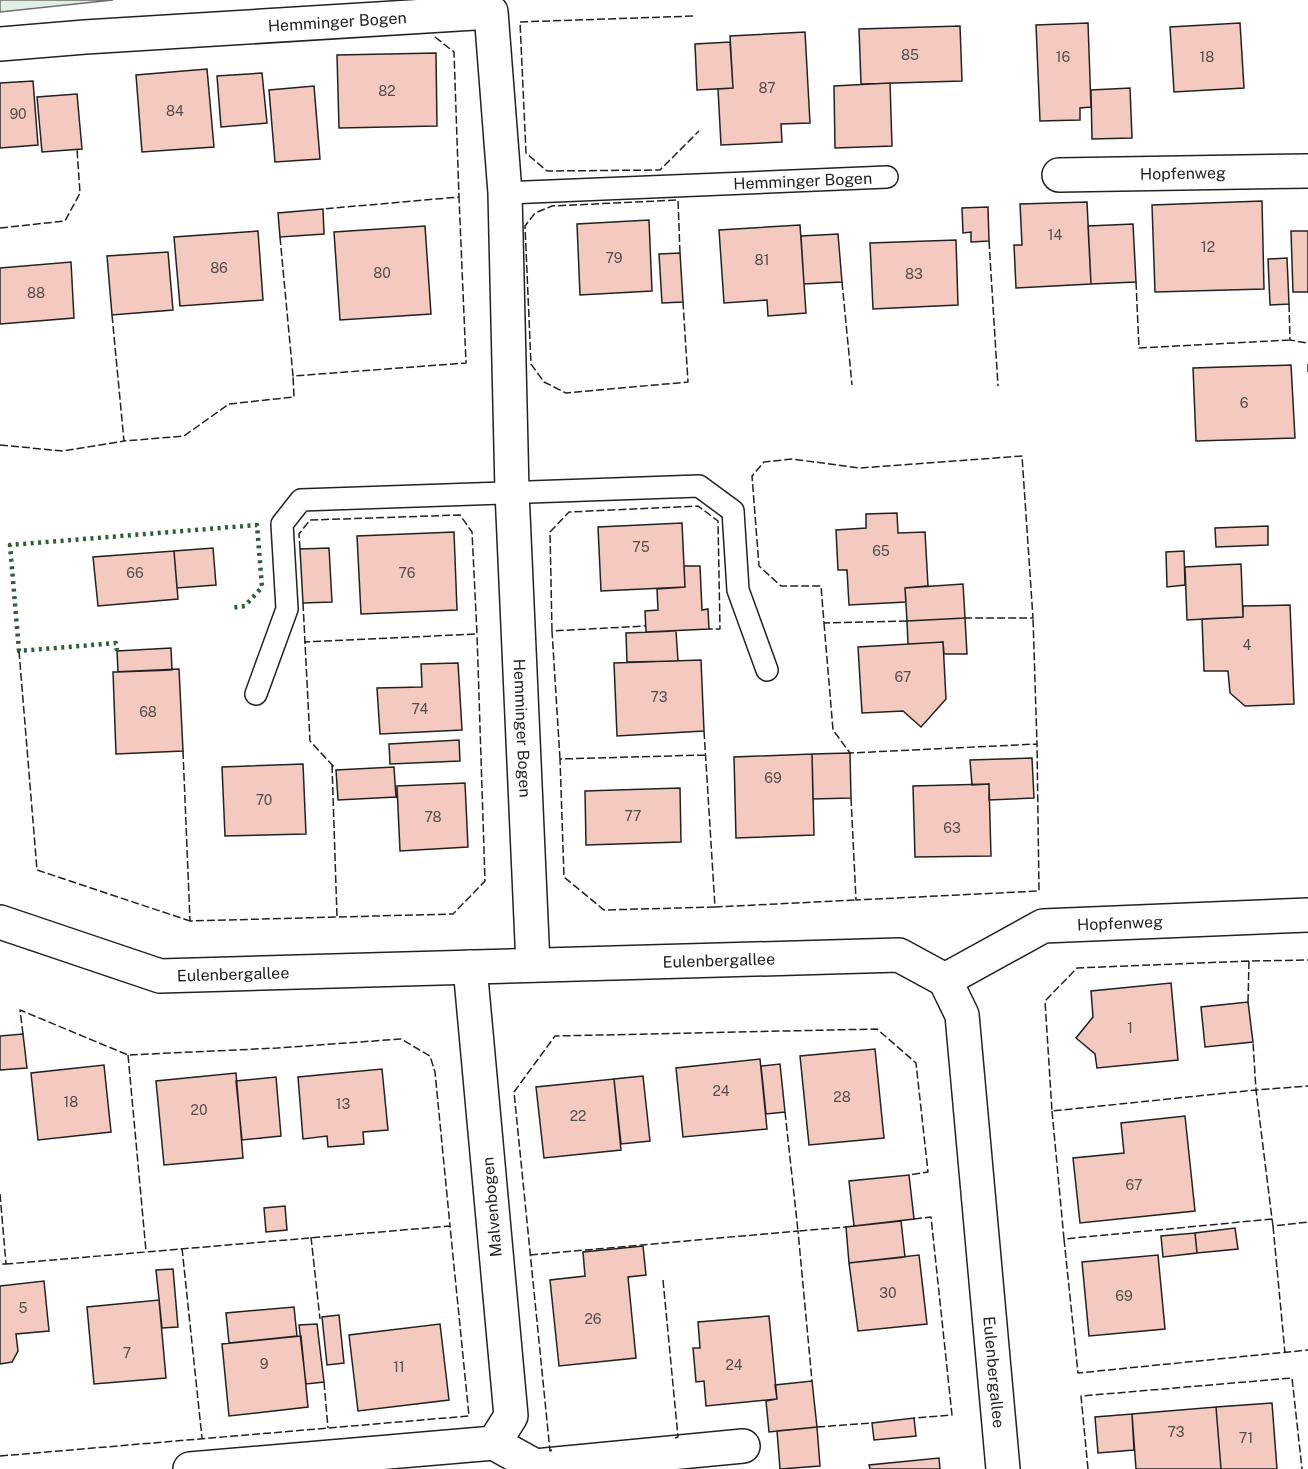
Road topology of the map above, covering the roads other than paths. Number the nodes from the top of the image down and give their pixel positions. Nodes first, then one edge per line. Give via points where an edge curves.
1 (0, 44) edge
2 (1308, 171) edge
3 (1059, 175) dead end
4 (887, 177) dead end
5 (505, 193) junction
6 (512, 491) junction
7 (767, 670) dead end
8 (256, 694) dead end
9 (1308, 915) edge
10 (0, 922) edge
11 (533, 965) junction
12 (470, 967) junction
13 (945, 980) junction
14 (494, 1443) junction
15 (743, 1446) dead end
16 (190, 1469) edge
17 (1003, 1469) edge

1 - 5 street, Hemminger Bogen via 491,12
2 - 3 street, Hopfenweg
4 - 5 lane, Hemminger Bogen
5 - 6 street, Hemminger Bogen
6 - 7 lane via 699,486 732,511 738,590
6 - 8 lane via 301,500 282,524 287,609
6 - 11 street, Hemminger Bogen
9 - 13 street, Hopfenweg via 1043,926
10 - 12 street, Eulenbergallee via 160,976
11 - 12 street, Eulenbergallee
11 - 13 street, Eulenbergallee via 899,955
12 - 14 street, Malvenbogen via 511,1416
13 - 17 street, Eulenbergallee via 962,1015
14 - 15 street via 535,1466
14 - 16 street

